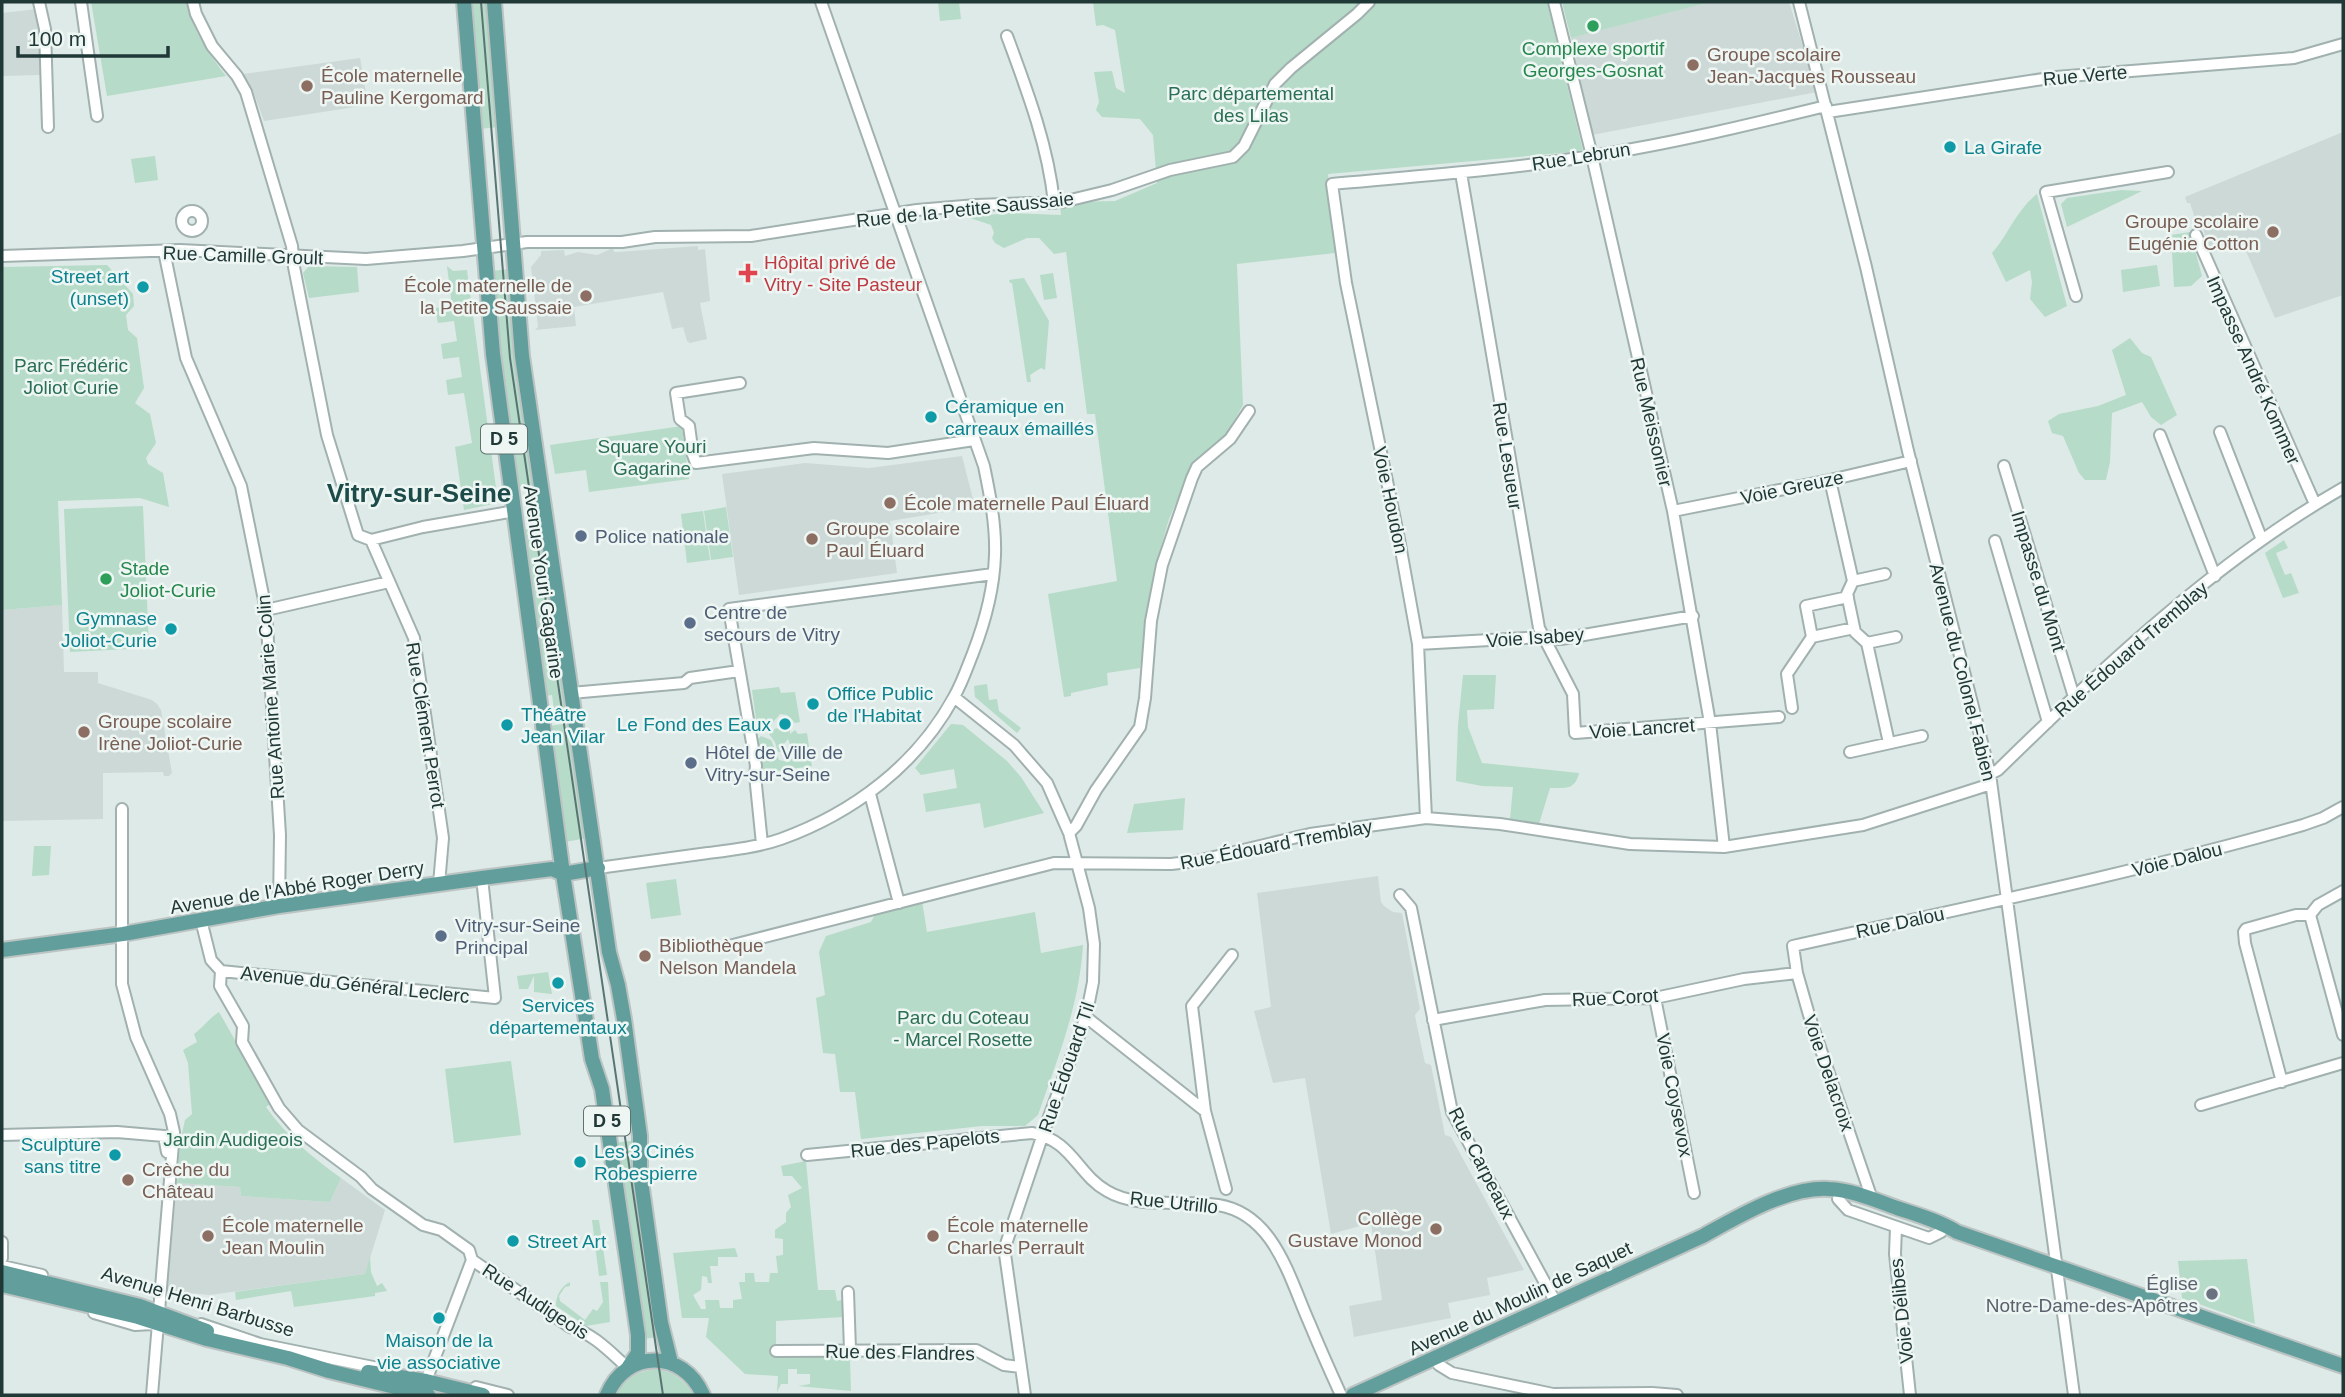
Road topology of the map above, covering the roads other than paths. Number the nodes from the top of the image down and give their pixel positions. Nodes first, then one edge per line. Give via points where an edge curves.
1 (39, 2) edge
2 (81, 2) edge
3 (193, 2) edge
4 (464, 2) edge
5 (494, 2) edge
6 (821, 2) edge
7 (1369, 2) edge
8 (1554, 2) edge
9 (1799, 2) edge
10 (1007, 36) dead end
11 (2343, 44) edge
12 (1827, 109) junction
13 (97, 116) dead end
14 (48, 127) dead end
15 (1592, 156) junction
16 (2168, 172) dead end
17 (1461, 173) junction
18 (1332, 184) joint
19 (1054, 203) junction
20 (894, 213) junction
21 (190, 231) dead end
22 (2196, 235) dead end
23 (513, 245) junction
24 (484, 248) junction
25 (180, 250) junction
26 (164, 251) junction
27 (2, 256) edge
28 (293, 256) junction
29 (2076, 296) dead end
30 (740, 383) dead end
31 (1249, 411) dead end
32 (2220, 432) dead end
33 (2160, 435) dead end
34 (974, 440) junction
35 (1911, 461) junction
36 (2004, 466) dead end
37 (1830, 480) junction
38 (2343, 488) edge
39 (2315, 504) junction
40 (515, 511) junction
41 (1673, 511) junction
42 (371, 540) junction
43 (2262, 540) junction
44 (1996, 541) dead end
45 (993, 574) junction
46 (1885, 574) dead end
47 (2215, 576) junction
48 (1853, 581) junction
49 (389, 582) junction
50 (1848, 597) junction
51 (266, 610) junction
52 (1693, 616) junction
53 (1854, 628) junction
54 (1544, 637) junction
55 (1812, 637) junction
56 (1896, 637) dead end
57 (1867, 643) junction
58 (1418, 644) junction
59 (739, 671) junction
60 (571, 693) junction
61 (954, 697) junction
62 (2074, 697) junction
63 (1792, 708) dead end
64 (1779, 717) dead end
65 (2048, 722) junction
66 (1710, 723) junction
67 (1575, 733) joint
68 (1922, 736) dead end
69 (1889, 743) junction
70 (1850, 752) dead end
71 (1990, 779) junction
72 (870, 794) junction
73 (2343, 807) edge
74 (122, 809) dead end
75 (1426, 818) junction
76 (1069, 833) junction
77 (762, 844) junction
78 (1724, 847) junction
79 (1076, 862) junction
80 (597, 868) junction
81 (563, 874) junction
82 (482, 878) junction
83 (439, 884) junction
84 (2343, 891) edge
85 (1400, 895) dead end
86 (2007, 900) junction
87 (899, 903) junction
88 (279, 906) junction
89 (2310, 915) junction
90 (201, 920) junction
91 (123, 934) junction
92 (729, 946) dead end
93 (1793, 946) joint
94 (2, 950) edge
95 (1232, 955) dead end
96 (221, 971) junction
97 (1797, 973) junction
98 (1656, 998) junction
99 (1086, 1017) junction
100 (1433, 1020) junction
101 (2343, 1035) edge
102 (2343, 1063) edge
103 (2282, 1082) junction
104 (2201, 1105) dead end
105 (1205, 1111) junction
106 (171, 1131) junction
107 (2, 1135) edge
108 (1043, 1135) junction
109 (807, 1155) dead end
110 (1226, 1189) dead end
111 (1694, 1193) dead end
112 (1838, 1199) junction
113 (1872, 1199) junction
114 (1896, 1227) junction
115 (1941, 1232) junction
116 (1957, 1233) junction
117 (1703, 1236) junction
118 (2, 1242) edge
119 (2, 1258) edge
120 (472, 1260) junction
121 (2, 1266) edge
122 (2056, 1267) junction
123 (2, 1272) edge
124 (2, 1287) edge
125 (848, 1292) dead end
126 (1556, 1303) junction
127 (157, 1314) junction
128 (850, 1350) junction
129 (776, 1351) dead end
130 (1434, 1358) junction
131 (671, 1363) junction
132 (2343, 1366) edge
133 (1020, 1367) junction
134 (628, 1368) junction
135 (424, 1389) edge
136 (152, 1395) edge
137 (483, 1395) edge
138 (508, 1395) edge
139 (607, 1395) edge
140 (703, 1395) edge
141 (1025, 1395) edge
142 (1341, 1395) edge
143 (1353, 1395) edge
144 (1678, 1395) edge
145 (1910, 1395) edge
146 (2074, 1395) edge

1 - 14 street via 45,29
2 - 13 street
3 - 28 street via 212,46 246,92
4 - 24 main road, Avenue Youri Gagarine / D 5
5 - 23 main road, Avenue Youri Gagarine / D 5
6 - 20 street
7 - 19 street, Rue de la Petite Saussaie via 1275,84 1236,155
8 - 15 street, Rue Meissonier
9 - 12 street, Avenue du Colonel Fabien
10 - 19 street via 1040,133
11 - 12 street, Rue Verte via 2294,58 2056,77
12 - 15 street, Rue Lebrun
12 - 35 street, Avenue du Colonel Fabien
15 - 17 street, Rue Lebrun
15 - 41 street, Rue Meissonier
16 - 29 street via 2046,192
17 - 18 street, Rue Lebrun
17 - 54 street, Rue Lesueur via 1519,522
18 - 58 street, Voie Houdon via 1346,283
19 - 20 street, Rue de la Petite Saussaie
20 - 23 street, Rue de la Petite Saussaie via 751,236
20 - 34 street
21 - 25 street
22 - 39 street, Impasse André Kommer
23 - 24 street, Rue de la Petite Saussaie
23 - 60 main road, Avenue Youri Gagarine / D 5 via 522,356
24 - 28 street, Rue Camille Groult via 366,259
24 - 40 main road, Avenue Youri Gagarine / D 5
25 - 26 street, Rue Camille Groult
25 - 28 street, Rue Camille Groult
26 - 27 street, Rue Camille Groult
26 - 51 street, Rue Antoine Marie Colin via 186,358 241,486
28 - 42 street, Rue Clément Perrot via 327,435 358,535
30 - 34 street via 676,393 696,463 814,448 888,453
31 - 76 street via 1230,439 1197,467 1192,478 1162,565 1140,727
32 - 43 street
33 - 47 street, Rue Édouard Tremblay
34 - 45 street via 984,466 994,523
35 - 37 street, Voie Greuze
35 - 71 street, Avenue du Colonel Fabien
36 - 62 street, Impasse du Mont
37 - 41 street, Voie Greuze
37 - 48 street
38 - 39 street, Rue Édouard Tremblay
39 - 43 street, Rue Édouard Tremblay
40 - 42 street
40 - 81 main road, Avenue Youri Gagarine / D 5
41 - 52 street, Rue Meissonier
42 - 49 street, Rue Clément Perrot
43 - 47 street, Rue Édouard Tremblay
44 - 65 street, Rue Édouard Tremblay
45 - 59 street via 729,609
45 - 61 street via 978,639
46 - 48 street
47 - 62 street, Rue Édouard Tremblay
48 - 50 street
49 - 51 street
49 - 83 street, Rue Clément Perrot via 414,638 443,838
50 - 53 street
50 - 55 street via 1806,606
51 - 88 street, Rue Antoine Marie Colin via 280,835
52 - 54 street, Voie Isabey via 1561,639
52 - 66 street, Rue Meissonier
53 - 55 street
53 - 57 street
54 - 58 street, Voie Isabey
54 - 67 street, Rue Lesueur via 1573,694
55 - 63 street via 1787,674
56 - 57 street
57 - 69 street
58 - 75 street, Voie Houdon
59 - 60 street via 647,688 639,685
59 - 77 street via 756,766
60 - 80 main road, Avenue Youri Gagarine / D 5
61 - 72 street via 934,728
61 - 76 street, Rue Édouard Til via 1032,764 1052,792
62 - 65 street, Rue Édouard Tremblay
64 - 66 street, Voie Lancret
65 - 71 street, Rue Édouard Tremblay
66 - 67 street, Voie Lancret
66 - 78 street, Rue Meissonier
68 - 69 street
69 - 70 street
71 - 78 street, Rue Édouard Tremblay via 1863,825
71 - 86 street, Avenue du Colonel Fabien
72 - 77 street via 823,823
72 - 87 street
73 - 86 street, Voie Dalou via 2303,825 2221,848
74 - 91 street
75 - 78 street, Rue Édouard Tremblay via 1500,824 1630,845
75 - 79 street, Rue Édouard Tremblay via 1310,834 1197,862
76 - 79 street, Rue Édouard Til
77 - 80 street
79 - 87 street, Rue Édouard Tremblay via 1054,863
79 - 99 street, Rue Édouard Til via 1094,944
80 - 81 main road, Avenue de l'Abbé Roger Derry
80 - 131 main road, D 5 via 624,1019 640,1136 640,1174
81 - 82 main road, Avenue de l'Abbé Roger Derry via 552,869
81 - 134 main road, D 5 via 633,1296 638,1353
82 - 83 main road, Avenue de l'Abbé Roger Derry
82 - 96 street, Avenue du Général Leclerc via 495,998
83 - 88 main road, Avenue de l'Abbé Roger Derry
84 - 89 street
85 - 100 street, Rue Carpeaux via 1411,908
86 - 93 street, Rue Dalou
86 - 122 street, Avenue du Colonel Fabien
87 - 92 street, Rue Édouard Tremblay
88 - 90 main road, Avenue de l'Abbé Roger Derry
89 - 101 street
89 - 103 street via 2244,932
90 - 91 main road, Avenue de l'Abbé Roger Derry
90 - 96 street, Rue Audigeois via 211,960
91 - 94 main road, Avenue de l'Abbé Roger Derry
91 - 106 street via 122,984
93 - 97 street, Voie Delacroix
95 - 105 street via 1192,1006
96 - 120 street, Rue Audigeois via 220,986 243,1026 242,1042 279,1108 298,1130 423,1225 441,1230 459,1243
97 - 98 street, Rue Corot
97 - 113 street, Voie Delacroix
98 - 100 street, Rue Corot via 1545,1000
98 - 111 street, Voie Coysevox
99 - 105 street
99 - 108 street, Rue Édouard Til
100 - 126 street, Rue Carpeaux via 1451,1112
102 - 103 street
103 - 104 street
105 - 110 street
106 - 107 street
106 - 127 street
108 - 109 street, Rue des Papelots via 1018,1133
108 - 133 street, Rue Édouard Til via 1005,1254
108 - 142 street, Rue Utrillo via 1053,1139 1106,1191 1131,1200 1219,1205 1258,1224 1277,1247
112 - 114 street via 1848,1210
112 - 115 main road, Avenue du Moulin de Saquet
112 - 117 main road, Avenue du Moulin de Saquet via 1793,1202
113 - 116 main road, Avenue du Moulin de Saquet via 1944,1224
113 - 117 main road, Avenue du Moulin de Saquet via 1847,1191 1811,1189
114 - 115 street via 1929,1238
114 - 145 street, Voie Délibes
115 - 116 main road, Avenue du Moulin de Saquet
116 - 122 main road, Avenue du Moulin de Saquet
117 - 126 main road, Avenue du Moulin de Saquet
118 - 119 street
120 - 134 street, Rue Audigeois via 570,1327 600,1342
120 - 135 street
121 - 127 street, Avenue Henri Barbusse
122 - 132 main road, Avenue du Moulin de Saquet
122 - 146 street, Avenue du Colonel Fabien
123 - 127 main road, Avenue Henri Barbusse
124 - 127 main road, Avenue Henri Barbusse via 138,1317
125 - 128 street
126 - 130 main road, Avenue du Moulin de Saquet
127 - 135 street, Avenue Henri Barbusse via 347,1363
127 - 135 main road, Avenue Henri Barbusse via 236,1346
127 - 136 street
128 - 129 street, Rue des Flandres
128 - 133 street, Rue des Flandres via 976,1350 1004,1365
130 - 143 main road, Avenue du Moulin de Saquet
130 - 144 street via 1452,1373 1552,1394
131 - 134 main road via 652,1360
131 - 140 main road via 691,1376
133 - 141 street, Rue Édouard Til
134 - 139 main road
135 - 137 main road, Avenue Henri Barbusse
135 - 138 street, Avenue Henri Barbusse

